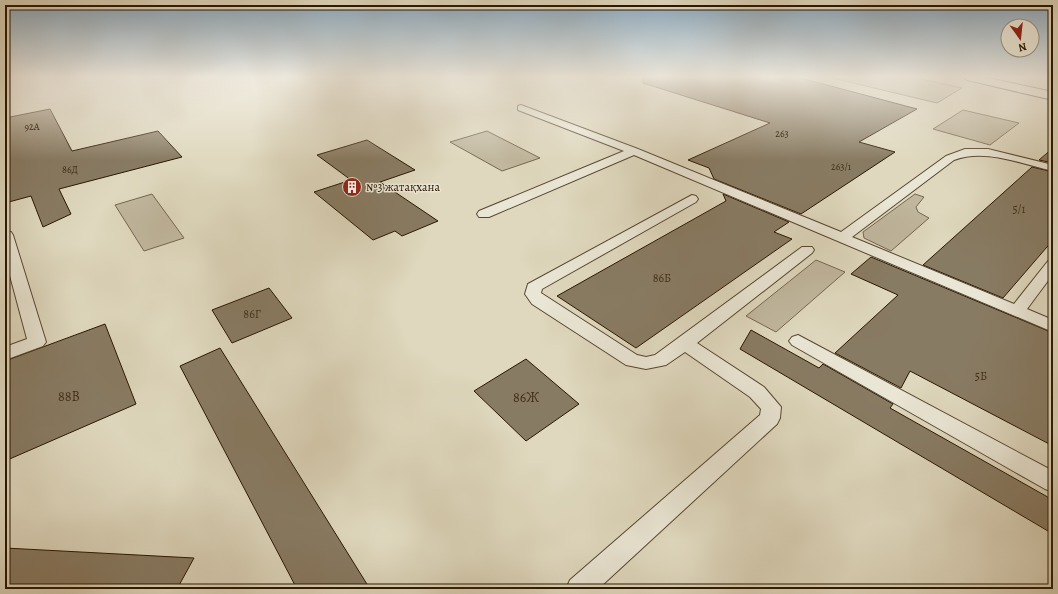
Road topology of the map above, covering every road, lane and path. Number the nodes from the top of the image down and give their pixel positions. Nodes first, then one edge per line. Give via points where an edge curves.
1 (521, 108) dead end
2 (634, 151) junction
3 (1053, 168) edge
4 (692, 199) dead end
5 (484, 214) dead end
6 (6, 235) dead end
7 (842, 238) junction
8 (807, 250) dead end
9 (1053, 264) edge
10 (1017, 311) junction
11 (1053, 326) edge
12 (798, 342) dead end
13 (685, 343) junction
14 (5, 354) edge
15 (1053, 482) edge
16 (579, 589) edge

1 - 2 lane
2 - 5 lane
2 - 7 lane
3 - 7 lane via 988,152 965,152 950,158
4 - 13 lane via 534,287 533,294 538,300 632,360 646,363 660,360
6 - 14 lane via 37,342
7 - 10 lane
8 - 13 lane
9 - 10 lane
10 - 11 lane
12 - 15 lane
13 - 16 lane via 757,392 771,407 770,418

